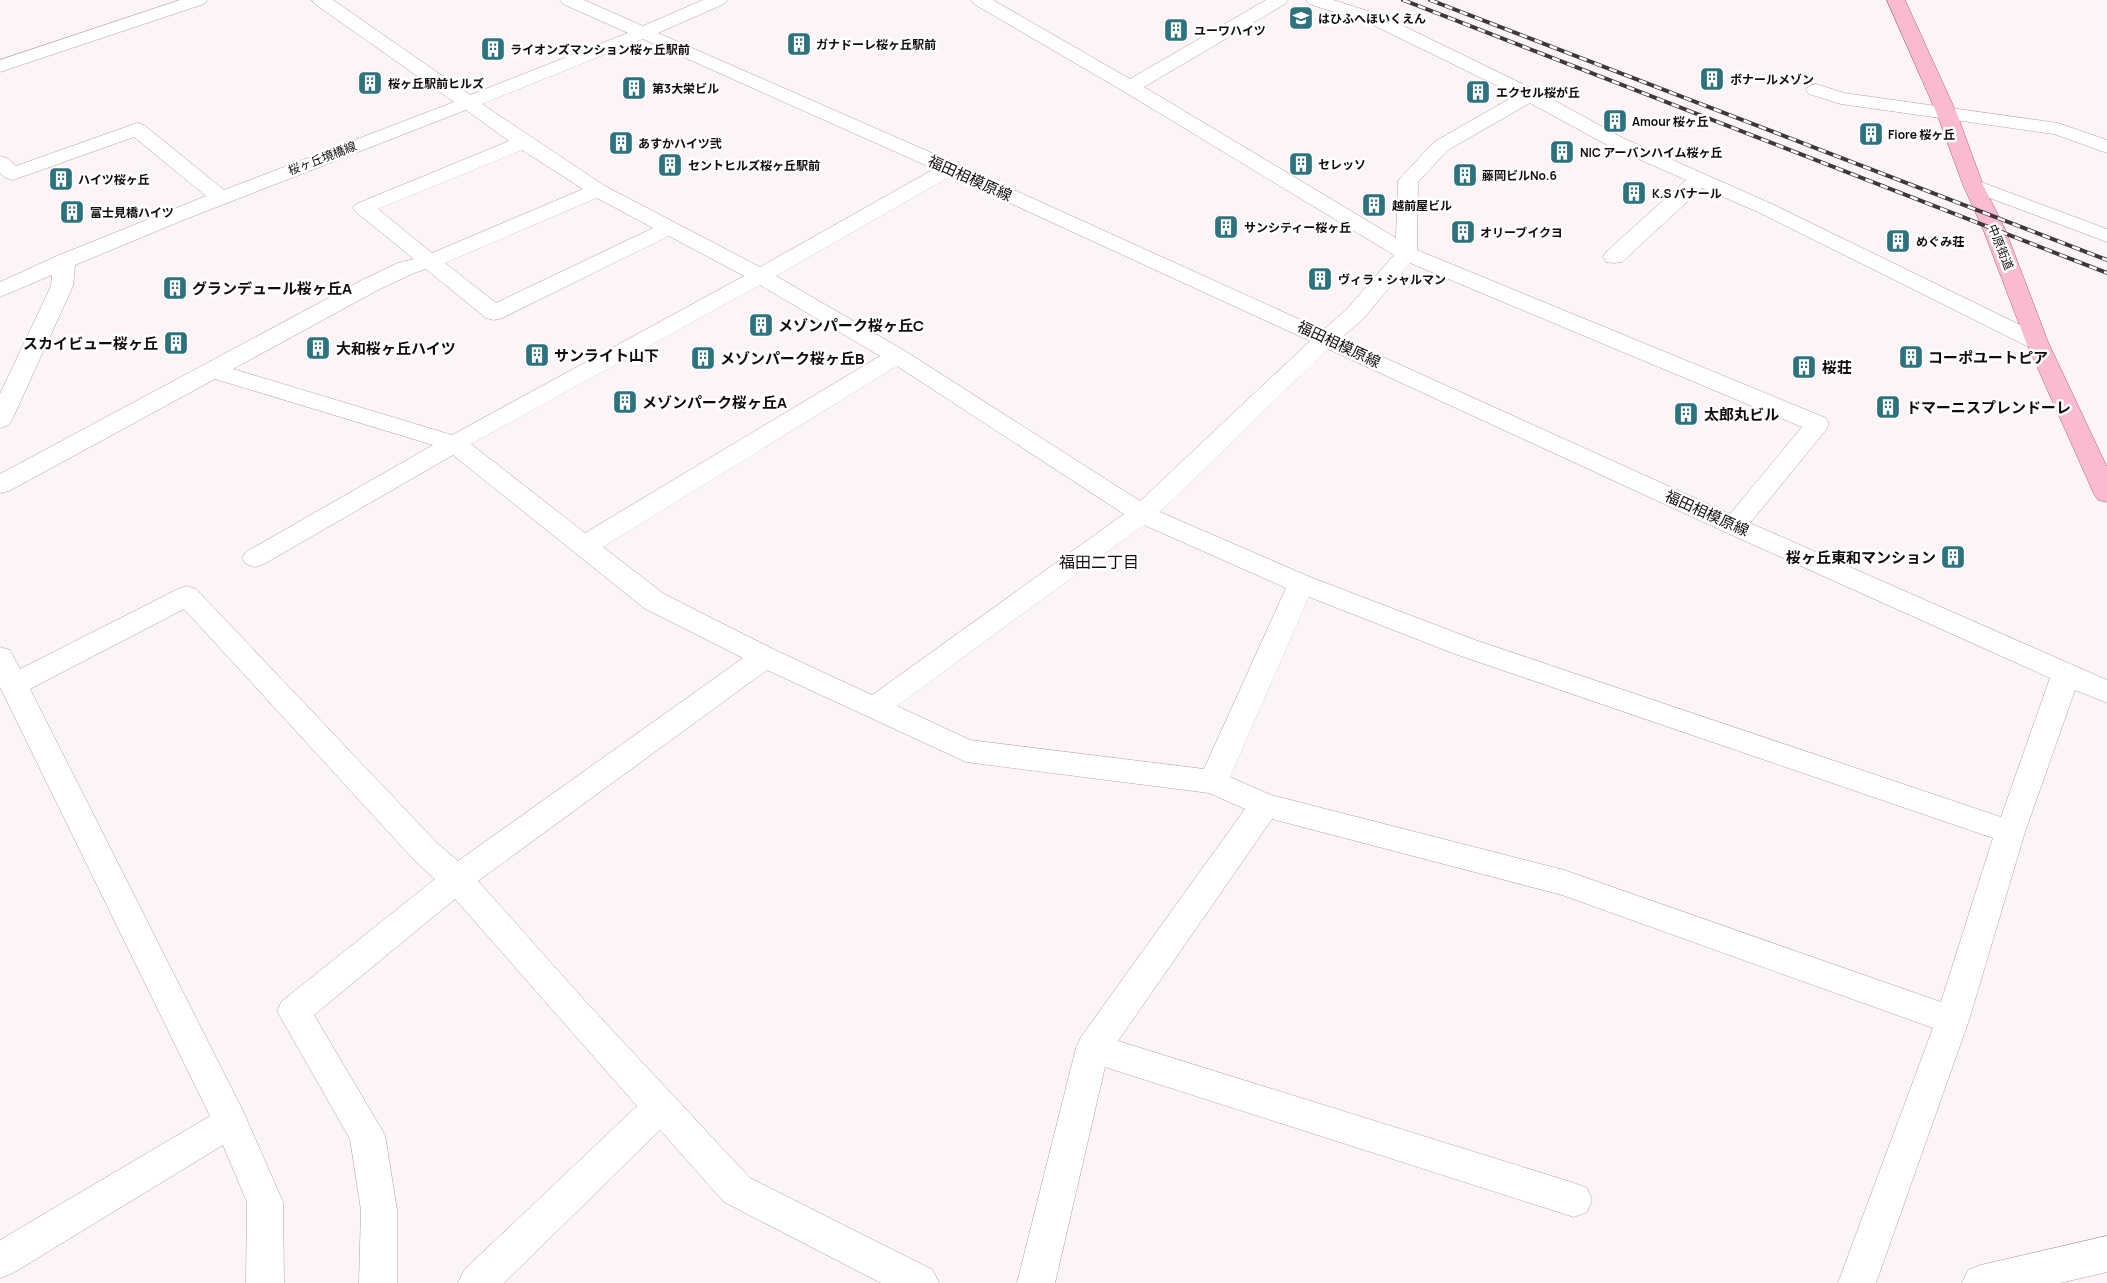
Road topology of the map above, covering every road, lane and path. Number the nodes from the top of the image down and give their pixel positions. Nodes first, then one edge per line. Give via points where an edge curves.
1 (198, 0) edge
2 (321, 0) edge
3 (569, 0) edge
4 (718, 0) edge
5 (980, 0) edge
6 (1280, 0) edge
7 (1315, 0) edge
8 (1896, 0) edge
9 (646, 32) junction
10 (0, 66) edge
11 (1130, 87) junction
12 (1816, 90) dead end
13 (1530, 95) junction
14 (467, 102) junction
15 (1947, 114) junction
16 (524, 142) junction
17 (2107, 147) edge
18 (0, 162) edge
19 (950, 168) junction
20 (1699, 179) junction
21 (1974, 184) junction
22 (598, 190) junction
23 (220, 197) junction
24 (668, 229) junction
25 (2107, 236) edge
26 (1406, 253) junction
27 (1614, 257) dead end
28 (65, 261) junction
29 (428, 262) junction
30 (760, 276) junction
31 (5, 282) edge
32 (1326, 338) junction
33 (2037, 342) junction
34 (897, 356) junction
35 (213, 371) junction
36 (0, 420) edge
37 (455, 444) junction
38 (0, 485) edge
39 (2107, 493) edge
40 (1142, 514) junction
41 (1734, 526) junction
42 (584, 546) junction
43 (255, 558) dead end
44 (1301, 584) junction
45 (0, 657) edge
46 (765, 657) junction
47 (2066, 673) junction
48 (13, 686) junction
49 (2107, 692) edge
50 (874, 708) junction
51 (1213, 782) junction
52 (1265, 805) junction
53 (2010, 832) junction
54 (457, 879) junction
55 (1952, 1020) junction
56 (1093, 1048) junction
57 (661, 1106) junction
58 (231, 1122) junction
59 (1574, 1200) dead end
60 (2107, 1254) edge
61 (0, 1260) edge
62 (265, 1283) edge
63 (378, 1283) edge
64 (477, 1283) edge
65 (920, 1283) edge
66 (1036, 1283) edge
67 (1857, 1283) edge
68 (1981, 1283) edge

1 - 10 street
2 - 14 street
3 - 9 street, 福田相模原線
4 - 9 street, 桜ヶ丘境橋線
5 - 11 street
6 - 11 street
7 - 13 street via 1375,19
8 - 15 main road, 中原街道
9 - 14 street, 桜ヶ丘境橋線
9 - 19 street, 福田相模原線
11 - 26 street
12 - 15 street via 1842,98
13 - 20 street via 1616,142
13 - 26 street via 1441,146 1408,181
14 - 16 street
14 - 23 street, 桜ヶ丘境橋線
15 - 17 street via 2058,129
15 - 21 main road, 中原街道
16 - 22 street
16 - 29 street via 363,208
18 - 23 street via 13,174 136,129
19 - 30 street
19 - 32 street, 福田相模原線
20 - 27 street
20 - 33 street via 1765,208
21 - 25 street
21 - 33 main road, 中原街道
22 - 24 street
22 - 29 street
23 - 28 street, 桜ヶ丘境橋線
24 - 29 street via 494,313
24 - 30 street
26 - 32 street via 1356,314
26 - 41 street via 1817,424
28 - 31 street, 桜ヶ丘境橋線
28 - 36 street via 62,286
29 - 35 street via 406,268 370,285
30 - 34 street
30 - 37 street
32 - 40 street
32 - 41 street, 福田相模原線
33 - 39 main road, 中原街道
34 - 40 street
34 - 42 street
35 - 37 street
35 - 38 street
37 - 42 street
37 - 43 street
40 - 44 street
40 - 50 street
41 - 47 street, 福田相模原線
42 - 46 street via 654,601
44 - 51 street
44 - 53 street via 1465,647
45 - 48 street
46 - 50 street
46 - 54 street
47 - 49 street, 福田相模原線
47 - 53 street
48 - 54 street via 187,596 426,852
48 - 58 street
50 - 51 street via 966,751
51 - 52 street
52 - 55 street via 1564,883
52 - 56 street
53 - 55 street
54 - 57 street
54 - 63 street via 294,1011 367,1135 379,1210
55 - 67 street
56 - 59 street
56 - 66 street
57 - 64 street
57 - 65 street via 737,1190
58 - 61 street
58 - 62 street via 265,1202
60 - 68 street

